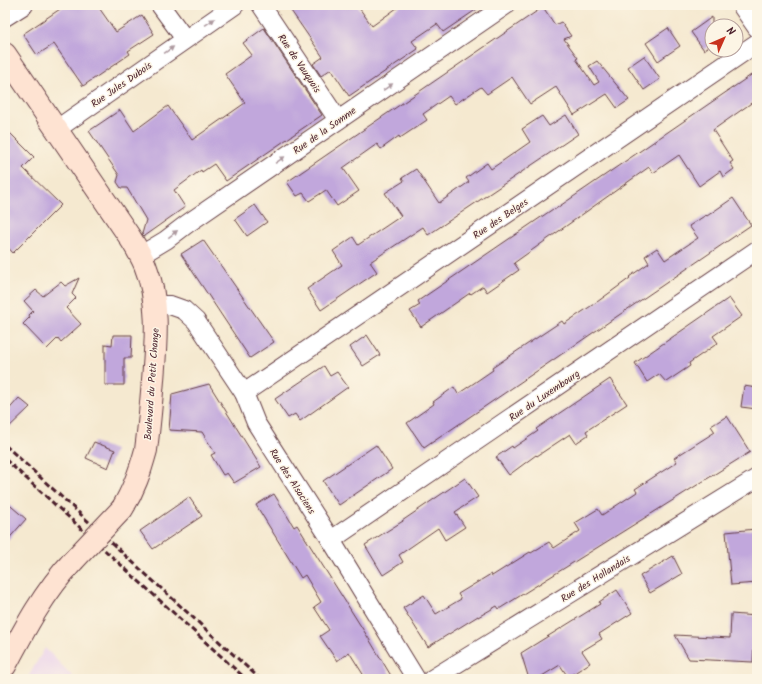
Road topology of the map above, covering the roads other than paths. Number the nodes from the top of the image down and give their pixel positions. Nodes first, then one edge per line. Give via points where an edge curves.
1 (24, 5) edge
2 (160, 5) edge
3 (235, 5) edge
4 (261, 5) edge
5 (506, 5) edge
6 (741, 5) edge
7 (5, 18) edge
8 (757, 28) edge
9 (185, 39) junction
10 (757, 43) edge
11 (5, 54) edge
12 (338, 120) junction
13 (57, 129) junction
14 (757, 250) edge
15 (141, 255) junction
16 (156, 305) junction
17 (244, 393) junction
18 (757, 478) edge
19 (331, 540) junction
20 (5, 666) edge
21 (416, 679) edge
22 (432, 679) edge

1 - 7 street
2 - 9 street
9 -> 3 street, Rue Jules Dubois
4 - 12 street, Rue de Vauquois
12 -> 5 street, Rue de la Somme
6 - 8 street
13 -> 9 street, Rue Jules Dubois
10 - 17 street, Rue des Belges
11 - 13 main road, Boulevard du Petit Change
15 -> 12 street, Rue de la Somme
13 - 15 main road, Boulevard du Petit Change
14 - 19 street, Rue du Luxembourg
15 - 16 main road, Boulevard du Petit Change
16 - 17 street, Rue des Alsaciens via 170,305 184,310 196,321
16 - 20 main road, Boulevard du Petit Change, bridge via 156,339 146,450 131,494 122,509 54,583
17 - 19 street, Rue des Alsaciens via 256,423
18 - 22 street, Rue des Hollandais
19 - 21 street, Rue des Alsaciens

